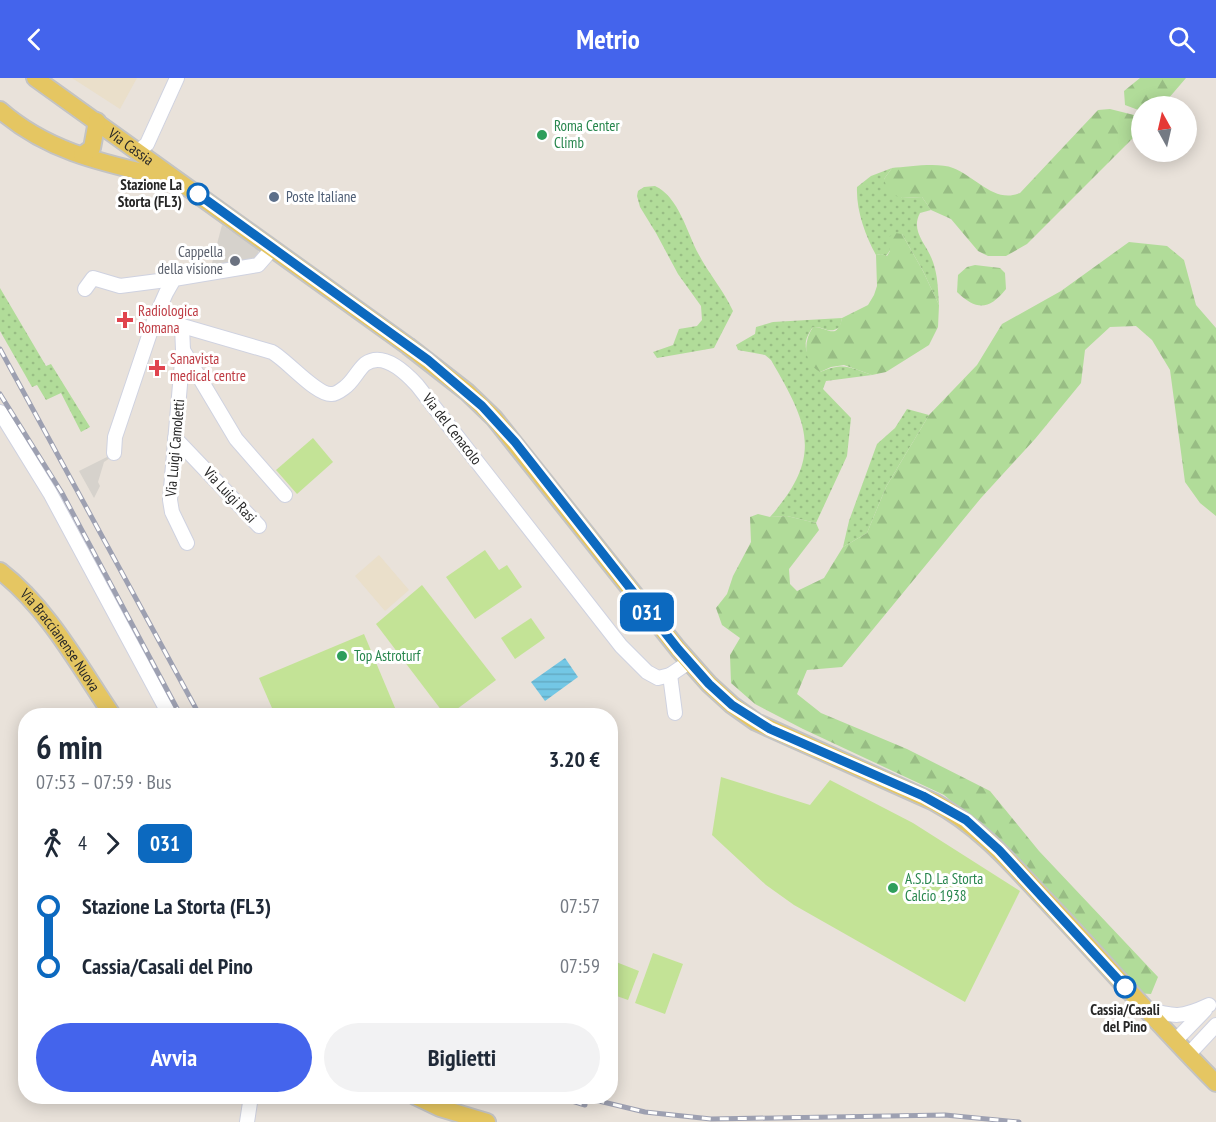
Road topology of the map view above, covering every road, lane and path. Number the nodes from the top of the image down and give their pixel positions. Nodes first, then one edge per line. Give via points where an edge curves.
1 (35, 78) edge
2 (177, 78) edge
3 (0, 110) edge
4 (97, 121) junction
5 (132, 146) junction
6 (82, 155) junction
7 (119, 166) junction
8 (180, 180) junction
9 (273, 248) junction
10 (174, 279) junction
11 (85, 289) dead end
12 (155, 318) junction
13 (182, 326) junction
14 (183, 350) junction
15 (0, 412) edge
16 (175, 438) junction
17 (114, 453) dead end
18 (285, 495) dead end
19 (259, 526) dead end
20 (187, 543) dead end
21 (0, 572) edge
22 (689, 662) junction
23 (670, 675) junction
24 (107, 708) edge
25 (166, 708) edge
26 (675, 713) dead end
27 (1213, 1003) edge
28 (1146, 1009) junction
29 (1216, 1025) edge
30 (1175, 1041) junction
31 (1188, 1055) junction
32 (1216, 1083) edge
33 (250, 1104) edge
34 (432, 1104) edge
35 (247, 1122) edge
36 (486, 1122) edge

1 - 4 main road, Via Cassia
2 - 5 street via 147,144
3 - 6 main road via 40,140
4 - 5 main road, Via Cassia
4 - 6 main road via 92,148
5 - 6 main road via 105,154
5 - 7 main road via 126,165
5 - 8 main road, Via Cassia
6 - 7 main road
7 - 8 main road
8 - 9 main road, Via Cassia
9 - 10 street via 258,265
9 - 22 main road, Via Cassia via 428,360 482,406 515,442
10 - 11 street via 120,286 93,278
10 - 12 street
12 - 13 street, Via del Cenacolo
12 - 17 street via 115,437
13 - 14 street, Via Luigi Camoletti
13 - 23 street, Via del Cenacolo via 272,352 323,393 333,395 371,362 386,362 402,370 621,646 653,676
14 - 16 street, Via Luigi Camoletti
14 - 18 street via 236,440
15 - 25 street via 50,493
16 - 19 street, Via Luigi Rasi
16 - 20 street, Via Luigi Camoletti via 170,500
21 - 24 main road, Via Braccianense Nuova via 40,611
22 - 23 street
22 - 28 main road, Via Cassia via 732,705 756,722 927,798 966,820 999,850
23 - 26 street
27 - 28 street via 1177,1016
27 - 30 street
28 - 30 main road, Via Cassia
29 - 31 street
30 - 31 main road, Via Cassia
31 - 32 main road, Via Cassia
33 - 35 street
34 - 36 main road

